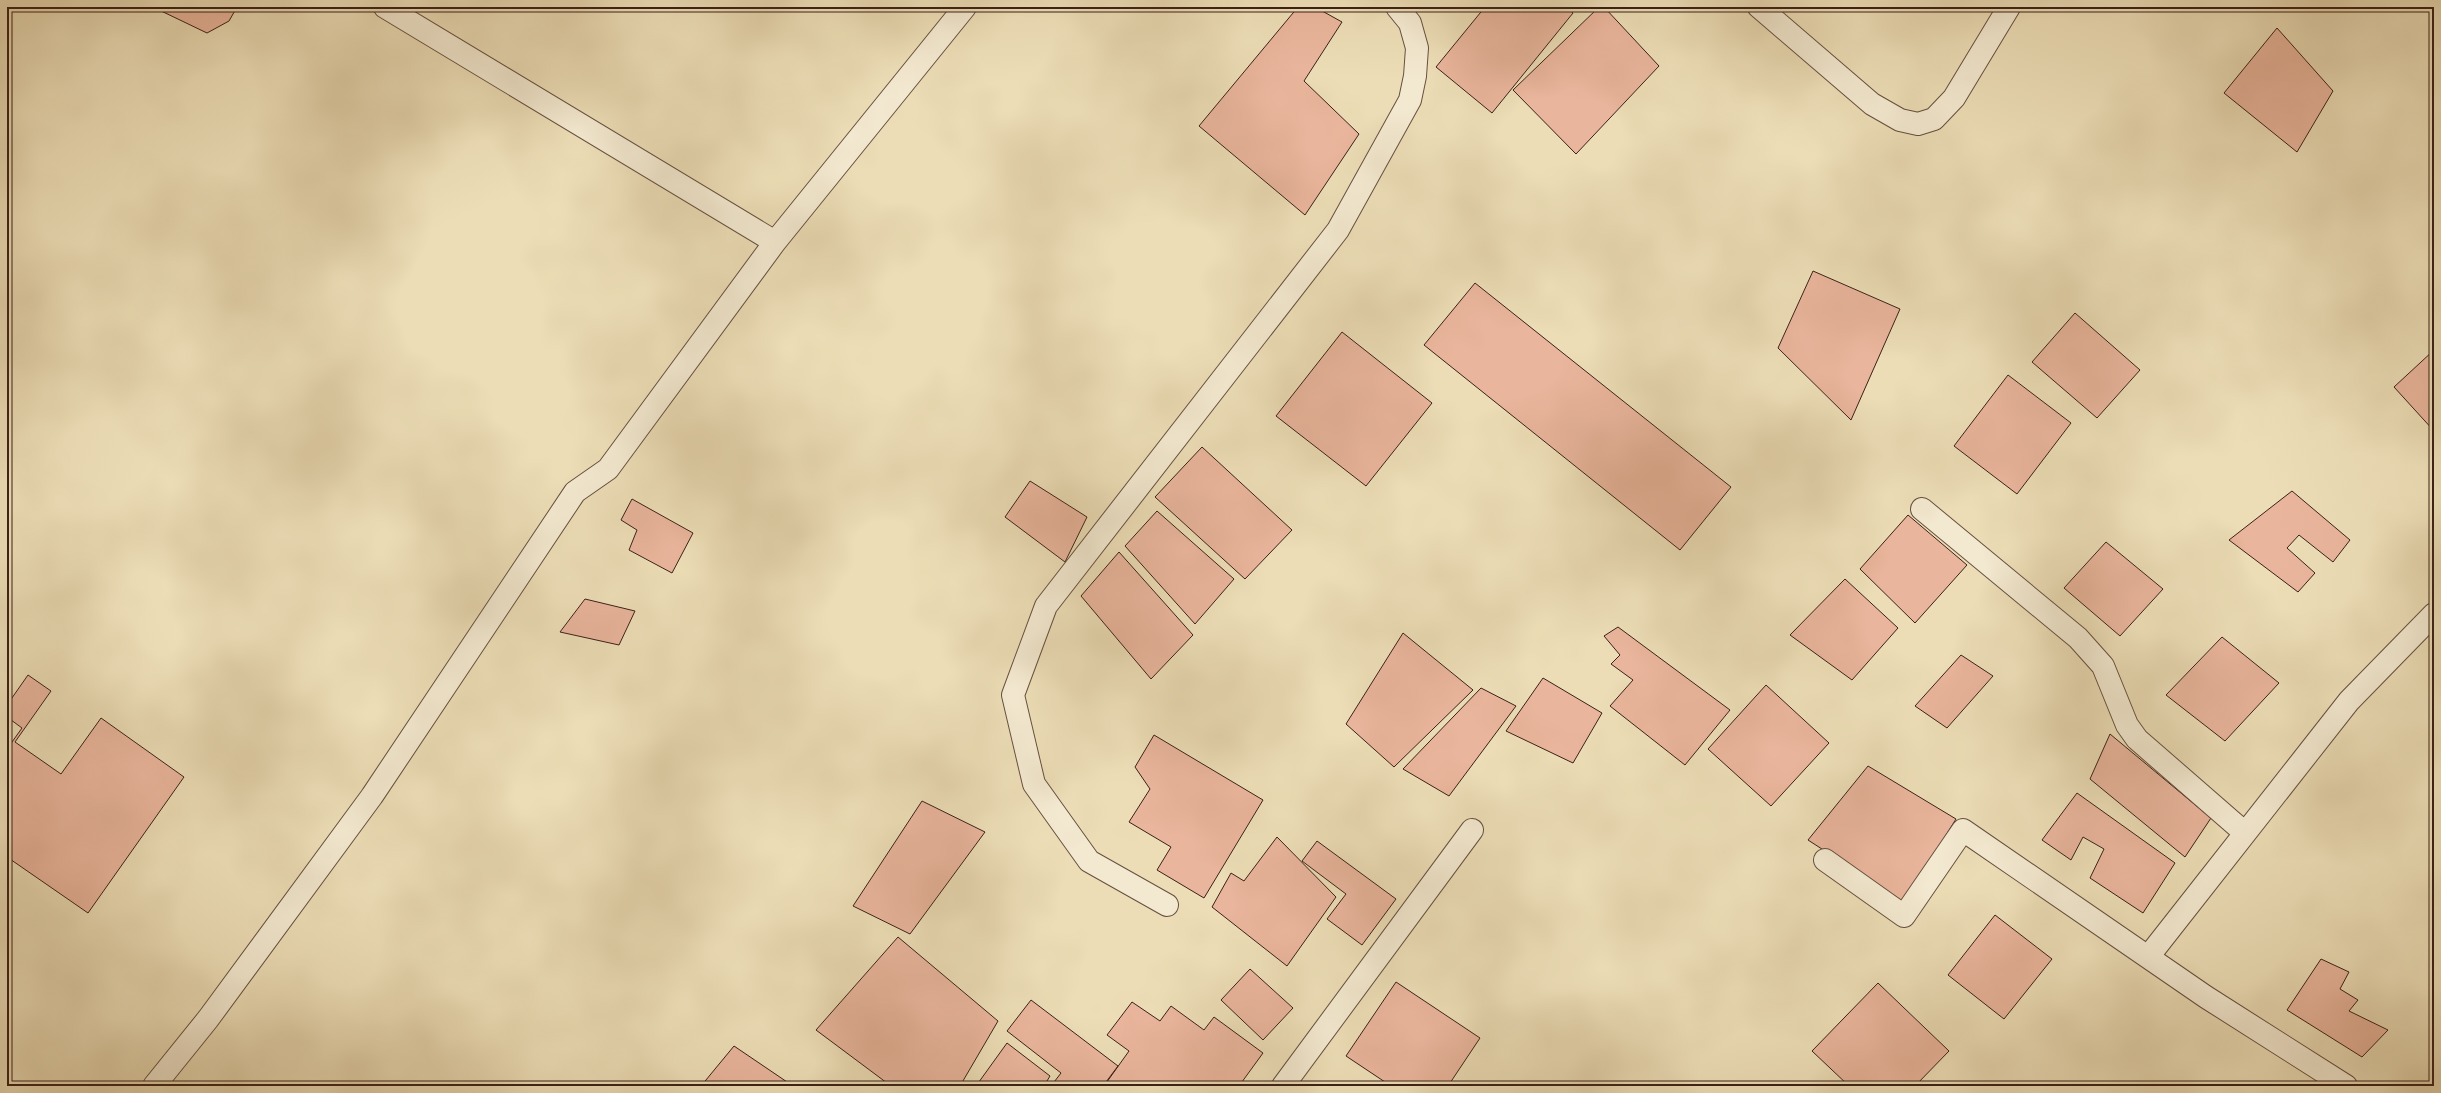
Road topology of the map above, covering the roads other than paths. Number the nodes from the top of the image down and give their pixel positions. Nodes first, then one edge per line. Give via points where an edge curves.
1 (385, 7) edge
2 (965, 7) edge
3 (1397, 7) edge
4 (1759, 7) edge
5 (2009, 7) edge
6 (775, 242) junction
7 (1922, 509) dead end
8 (2434, 614) edge
9 (1472, 830) dead end
10 (2246, 833) junction
11 (1825, 860) dead end
12 (1167, 905) dead end
13 (2148, 957) junction
14 (154, 1086) edge
15 (1283, 1086) edge
16 (2346, 1086) edge

1 - 6 street
2 - 6 street
3 - 12 street via 1410,23 1416,48 1415,76 1410,100 1342,223 1046,606 1013,695 1034,784 1089,861
4 - 5 street via 1872,104 1900,120 1918,124 1934,119 1954,98
6 - 14 street via 608,469 575,492 372,796 208,1019
7 - 10 street via 2078,638 2103,666 2127,724 2137,740
8 - 10 street via 2349,701
9 - 15 street
10 - 13 street
11 - 13 street via 1904,916 1963,830
13 - 16 street

